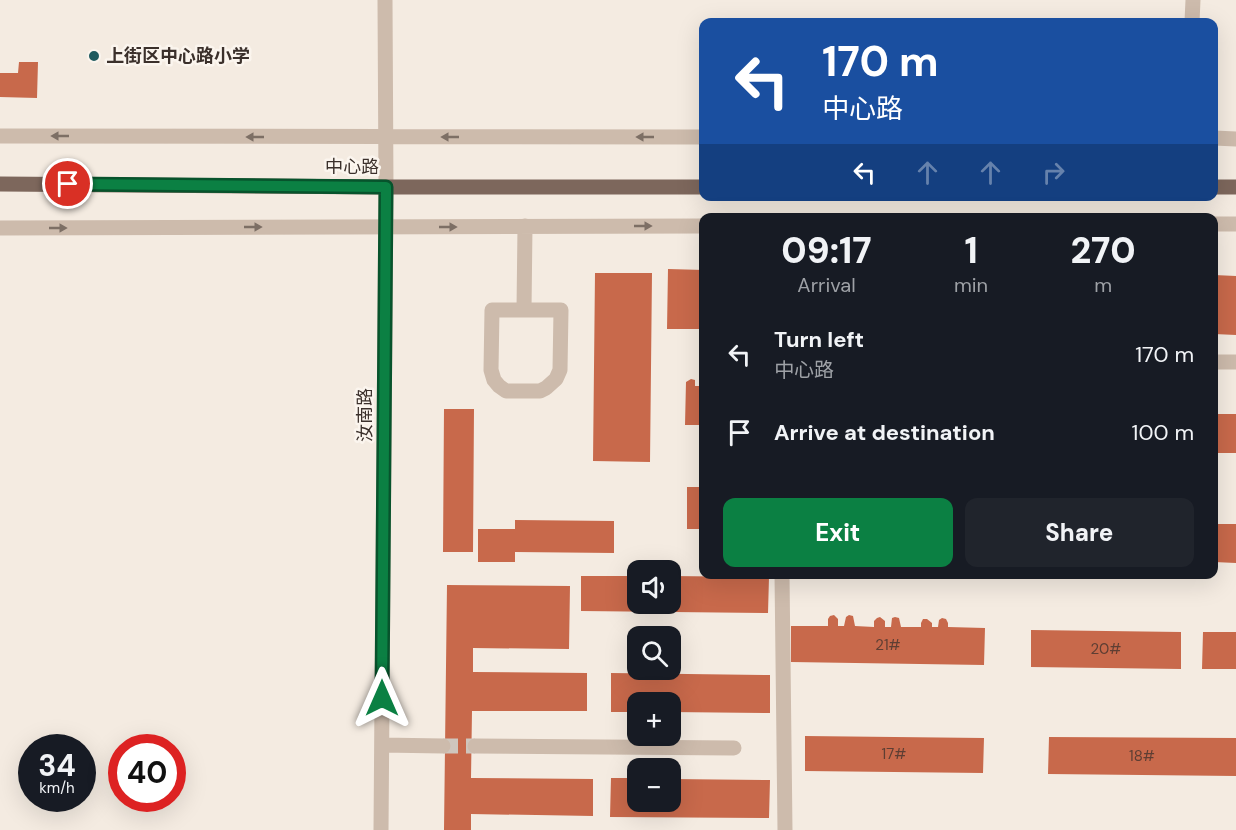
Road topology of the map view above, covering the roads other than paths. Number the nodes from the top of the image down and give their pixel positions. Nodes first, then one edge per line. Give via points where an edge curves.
1 (385, 0) edge
2 (1193, 0) edge
3 (1192, 18) edge
4 (0, 136) edge
5 (386, 137) junction
6 (699, 137) edge
7 (1218, 138) edge
8 (1236, 139) edge
9 (0, 184) edge
10 (386, 187) junction
11 (699, 187) edge
12 (1218, 187) edge
13 (1236, 187) edge
14 (1218, 224) edge
15 (1236, 224) edge
16 (525, 226) junction
17 (699, 226) edge
18 (386, 227) junction
19 (0, 228) edge
20 (524, 310) junction
21 (1218, 362) edge
22 (1236, 362) edge
23 (783, 579) edge
24 (382, 745) junction
25 (443, 746) tunnel mouth
26 (475, 746) tunnel mouth
27 (734, 748) dead end
28 (381, 830) edge
29 (785, 830) edge

1 - 5 street, 汝南路
2 - 3 street
5 -> 4 street
6 -> 5 street
5 - 10 street, 汝南路
7 - 8 street
9 - 10 main road, 中心路
10 - 11 main road, 中心路
10 - 18 street, 汝南路
12 - 13 main road
14 - 15 street
16 -> 17 street
18 -> 16 street
16 - 20 street
19 -> 18 street
18 - 24 street, 汝南路
20 - 20 street via 561,310 560,370 556,379 540,391 506,391 494,380 491,370 492,310
21 - 22 street
23 - 29 street
24 - 25 street
24 - 28 street, 汝南路
26 - 27 street

